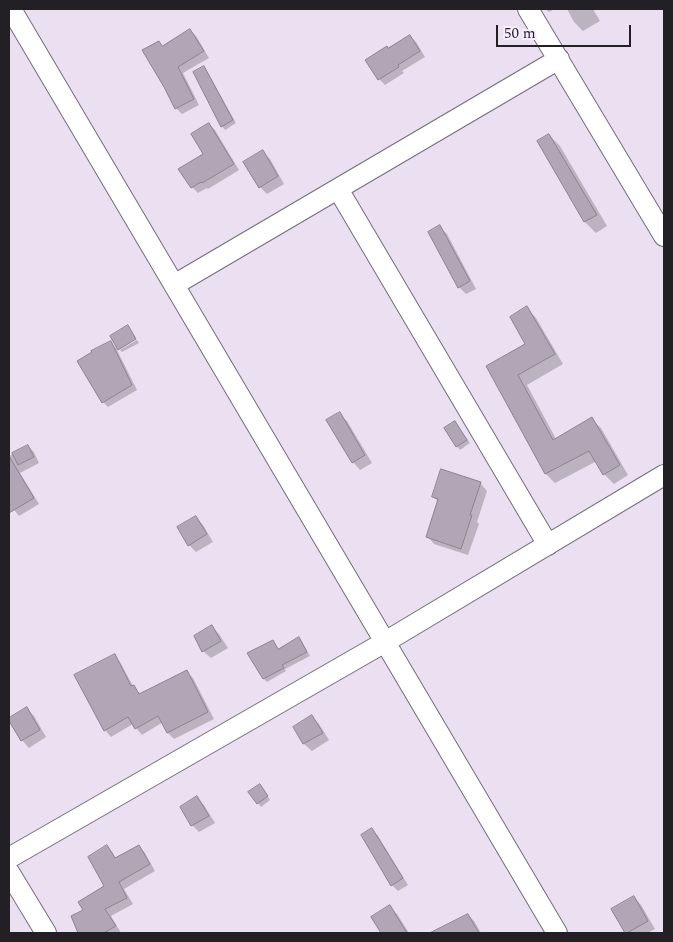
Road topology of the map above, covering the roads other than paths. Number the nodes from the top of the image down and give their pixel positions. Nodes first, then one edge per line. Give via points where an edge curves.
1 (11, 9) edge
2 (528, 9) edge
3 (559, 59) junction
4 (338, 189) junction
5 (664, 236) edge
6 (174, 285) junction
7 (664, 475) edge
8 (548, 545) junction
9 (385, 642) junction
10 (9, 858) edge
11 (9, 872) edge
12 (46, 933) edge
13 (557, 933) edge

1 - 6 street
2 - 3 street
3 - 4 street
3 - 5 street
4 - 6 street
4 - 8 street
6 - 9 street
7 - 8 street
8 - 9 street
9 - 10 street
9 - 13 street
11 - 12 street

